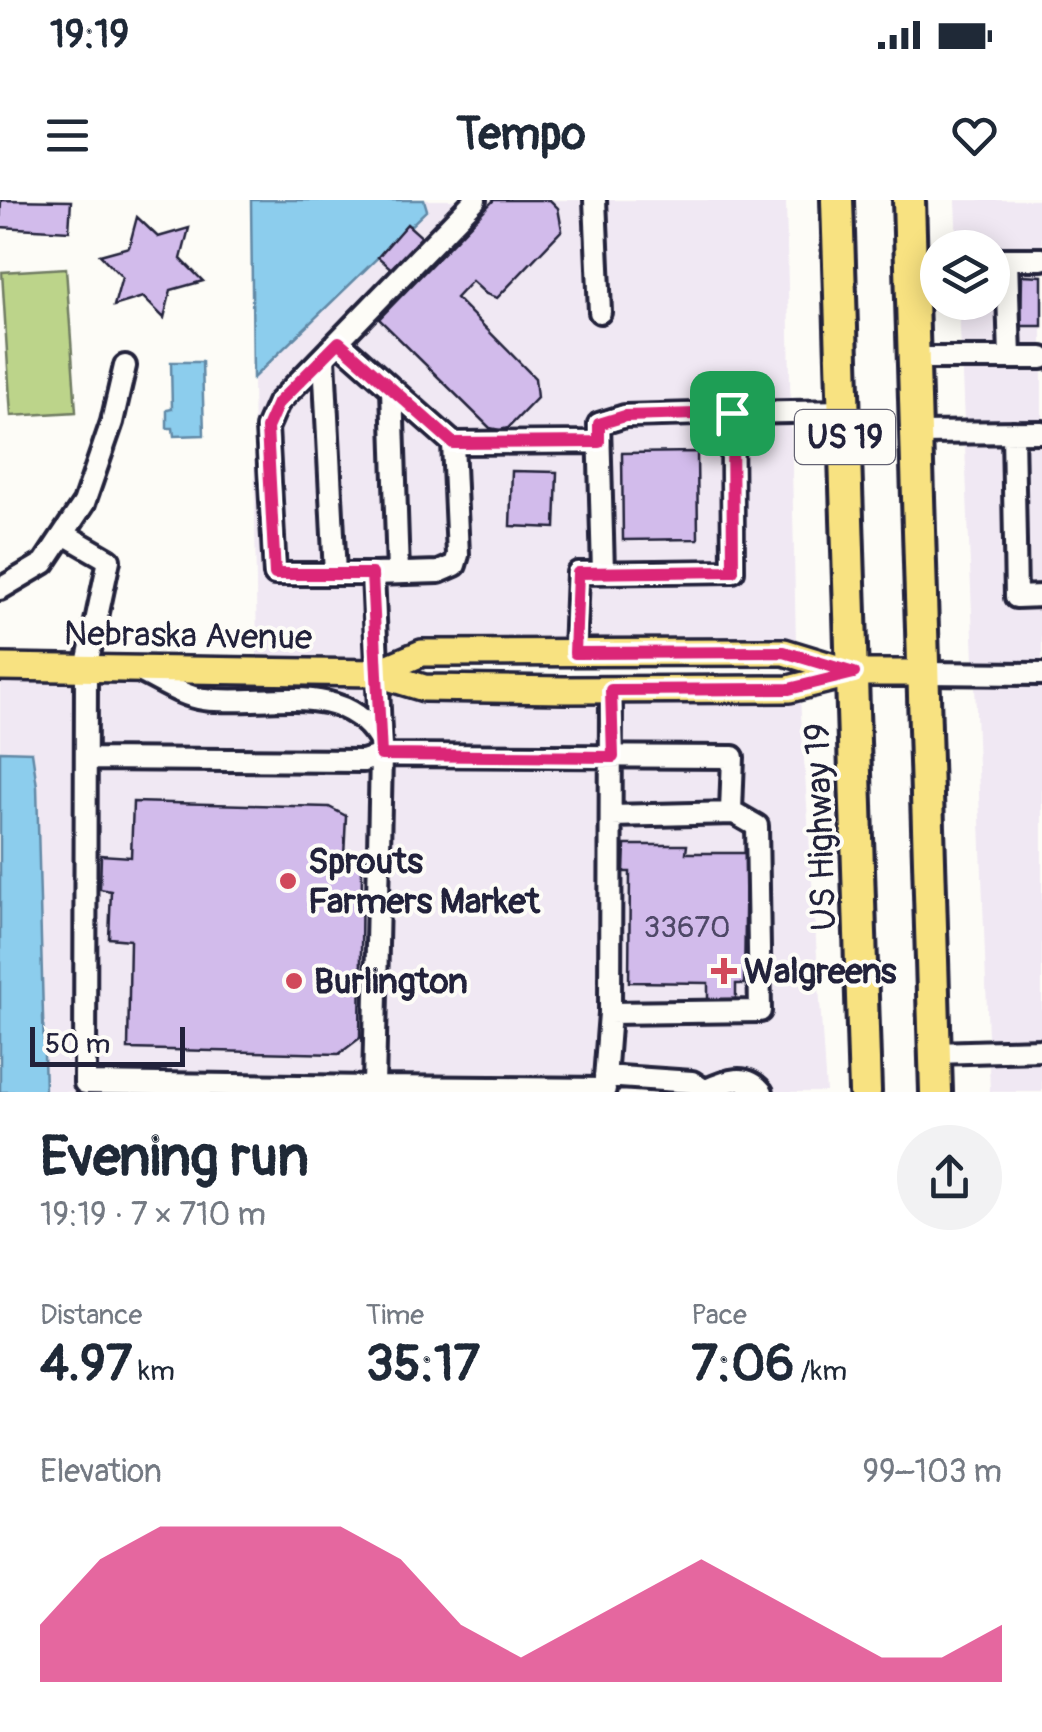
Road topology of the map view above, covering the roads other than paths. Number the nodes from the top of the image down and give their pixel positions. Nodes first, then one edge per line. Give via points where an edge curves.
1 (476, 200) edge
2 (595, 200) edge
3 (837, 200) edge
4 (909, 200) edge
5 (920, 244) edge
6 (1010, 260) edge
7 (1040, 261) edge
8 (920, 296) edge
9 (600, 312) dead end
10 (1006, 320) edge
11 (332, 350) junction
12 (913, 358) junction
13 (1010, 358) junction
14 (1042, 358) edge
15 (125, 366) dead end
16 (392, 388) junction
17 (844, 411) junction
18 (732, 413) junction
19 (1013, 432) junction
20 (1042, 432) edge
21 (914, 433) junction
22 (599, 442) junction
23 (453, 443) junction
24 (64, 534) junction
25 (603, 572) junction
26 (398, 573) junction
27 (336, 574) junction
28 (372, 574) junction
29 (0, 589) edge
30 (1042, 596) edge
31 (575, 653) junction
32 (0, 667) edge
33 (86, 669) junction
34 (138, 670) junction
35 (375, 673) junction
36 (854, 673) junction
37 (923, 673) junction
38 (1042, 674) edge
39 (611, 690) junction
40 (381, 749) junction
41 (613, 757) junction
42 (86, 759) junction
43 (734, 813) junction
44 (612, 816) junction
45 (610, 1014) junction
46 (1042, 1050) edge
47 (935, 1052) junction
48 (605, 1086) edge
49 (374, 1087) junction
50 (347, 1089) edge
51 (706, 1091) edge
52 (762, 1092) edge
53 (865, 1092) edge
54 (936, 1092) edge

1 - 11 street
2 - 9 street
3 - 17 highway, US Highway 19 / US 19
4 - 5 highway, US 19
6 - 7 street
8 - 12 highway, US 19
10 - 13 street
11 - 16 street
11 - 27 street
11 - 27 street via 278,403 267,428 275,574
12 - 13 street
12 - 21 highway, US 19
13 - 14 street
15 - 24 street via 84,504
16 - 23 street
16 - 26 street
17 - 18 street
17 - 36 highway, US Highway 19 / US 19
18 - 22 street via 625,416 599,424
18 - 25 street via 733,571
19 - 20 street
19 - 21 street
19 - 30 street via 1016,596
21 - 37 highway, US 19
22 - 23 street
22 - 25 street
23 - 26 street via 454,565
24 - 29 street via 44,563
24 - 33 street via 109,560
25 - 31 street via 578,573
26 - 28 street
27 - 28 street
28 - 35 street
31 - 35 main road, Nebraska Avenue via 422,653
31 - 36 main road, Nebraska Avenue via 784,652
32 - 33 main road, Nebraska Avenue
33 - 34 main road, Nebraska Avenue
33 - 42 street
34 - 35 main road, Nebraska Avenue
34 - 40 street via 200,699 321,701 352,709 370,724
35 - 39 main road, Nebraska Avenue via 424,688
35 - 40 street
36 - 37 main road, Nebraska Avenue
36 - 39 main road, Nebraska Avenue via 789,689
36 - 53 highway, US Highway 19 / US 19
37 - 38 street, Nebraska Avenue
37 - 47 highway, US 19
39 - 41 street
40 - 41 street
40 - 42 street via 364,761
40 - 49 street
41 - 43 street via 734,757
41 - 44 street
42 - 50 street via 85,1082
43 - 44 street
43 - 45 street via 757,826 760,1011
44 - 45 street
45 - 48 street
46 - 47 street
47 - 54 highway, US 19
48 - 49 street
48 - 51 street via 692,1082
49 - 50 street
51 - 52 street via 742,1079

